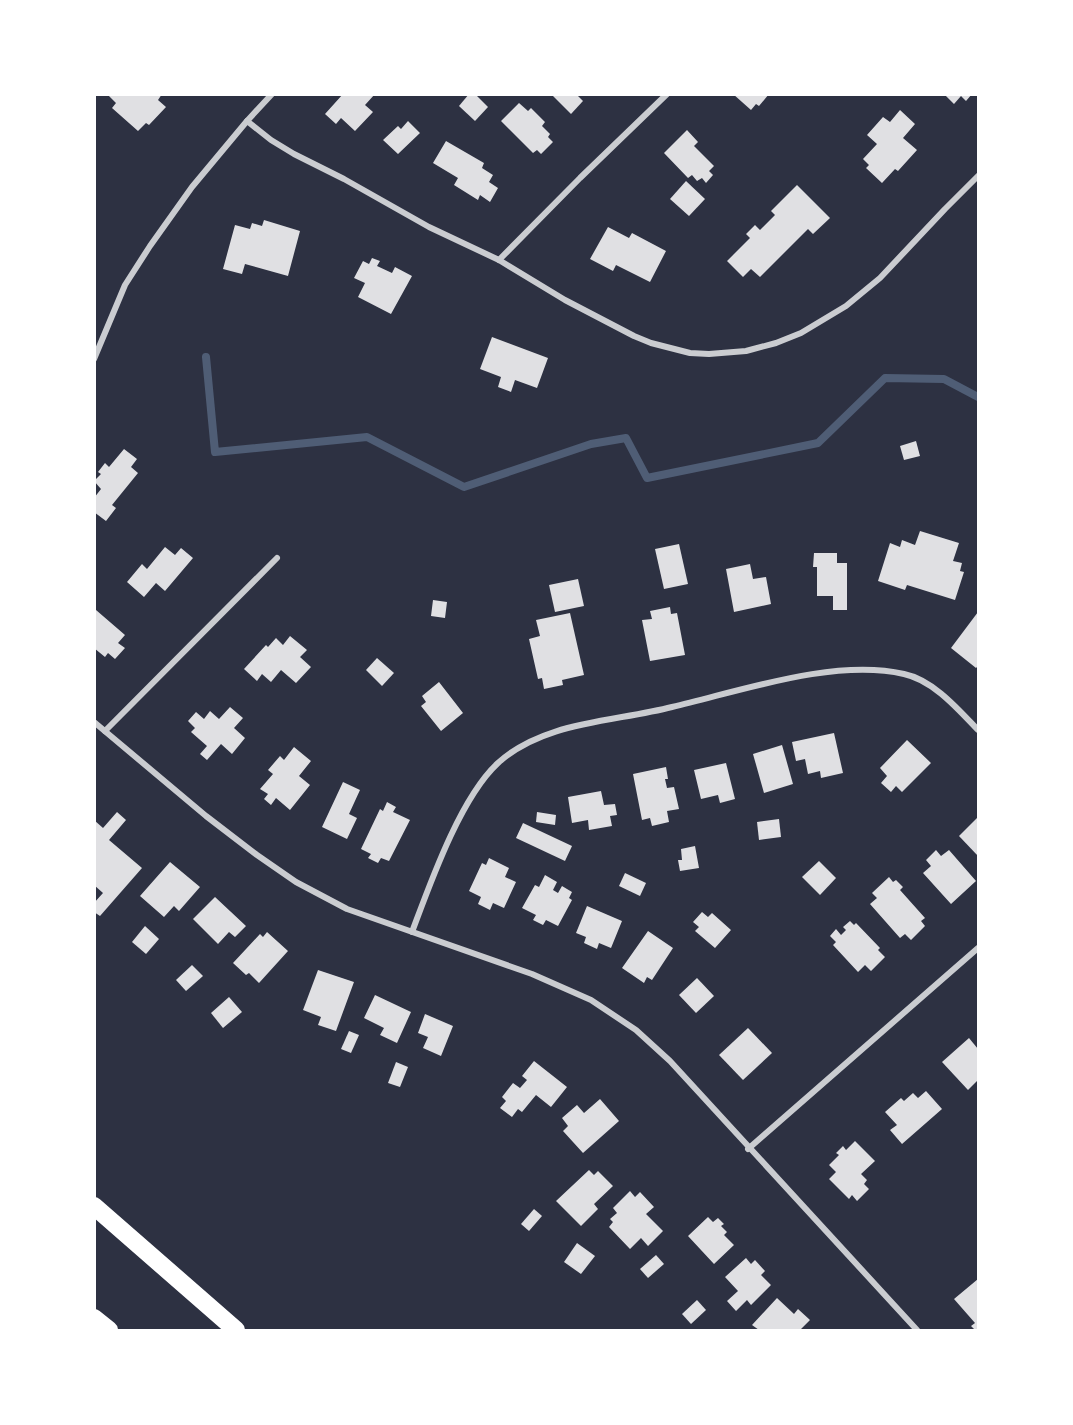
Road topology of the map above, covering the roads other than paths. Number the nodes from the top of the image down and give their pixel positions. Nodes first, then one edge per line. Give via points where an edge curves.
1 (272, 94) edge
2 (667, 94) edge
3 (247, 121) junction
4 (978, 176) edge
5 (499, 260) junction
6 (94, 359) edge
7 (277, 558) dead end
8 (94, 722) edge
9 (978, 730) edge
10 (105, 731) junction
11 (412, 932) junction
12 (978, 948) edge
13 (748, 1149) junction
14 (94, 1206) edge
15 (94, 1318) edge
16 (109, 1330) edge
17 (236, 1330) edge
18 (918, 1330) edge

1 - 3 street
2 - 5 street
3 - 5 street via 294,154
3 - 6 street via 150,246 125,285
4 - 5 street via 880,278 846,306 801,333 746,351 690,353 651,344 565,300
7 - 10 street
8 - 10 street
9 - 11 street via 955,706 918,678 852,669 753,687 542,737 506,756 474,792
10 - 11 street via 206,816 296,882 347,909
11 - 13 street via 532,974 606,1008 670,1061
12 - 13 street
13 - 18 street
14 - 17 highway
15 - 16 highway

